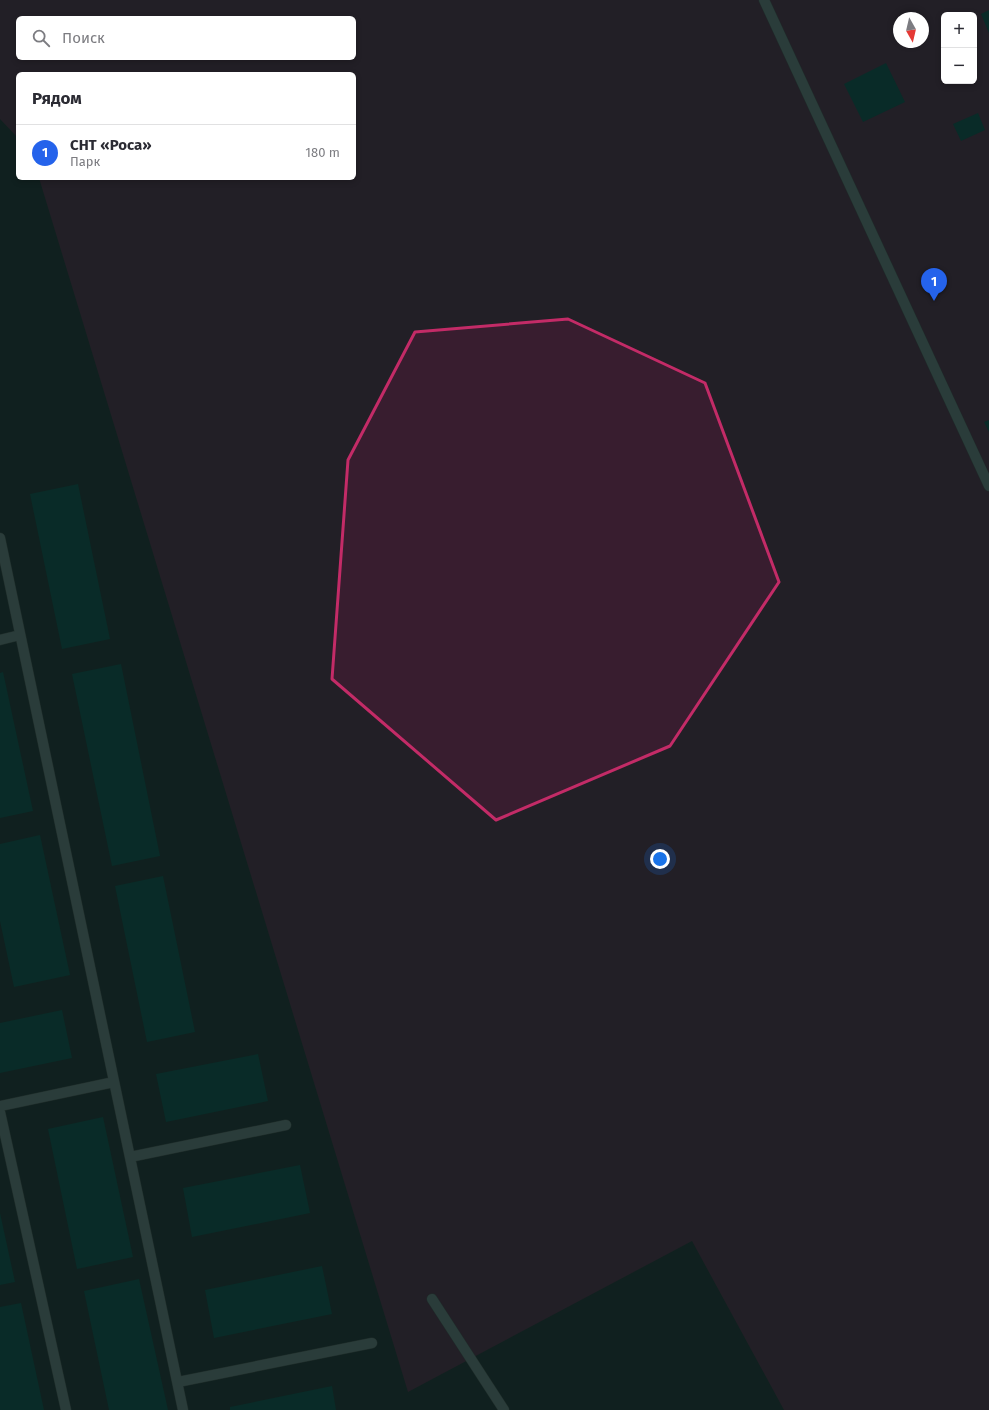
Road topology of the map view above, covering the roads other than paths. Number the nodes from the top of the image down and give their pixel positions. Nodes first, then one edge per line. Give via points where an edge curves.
1 (764, 0) edge
2 (989, 486) edge
3 (0, 538) edge
4 (20, 636) junction
5 (0, 640) edge
6 (114, 1082) junction
7 (0, 1106) edge
8 (0, 1112) edge
9 (286, 1125) dead end
10 (130, 1157) junction
11 (432, 1299) dead end
12 (372, 1343) dead end
13 (178, 1382) junction
14 (66, 1410) edge
15 (183, 1410) edge
16 (504, 1410) edge

1 - 2 lane
3 - 4 lane
4 - 5 lane
4 - 6 lane
6 - 7 lane
6 - 10 lane
8 - 14 lane
9 - 10 lane
10 - 13 lane
11 - 16 lane
12 - 13 lane
13 - 15 lane

